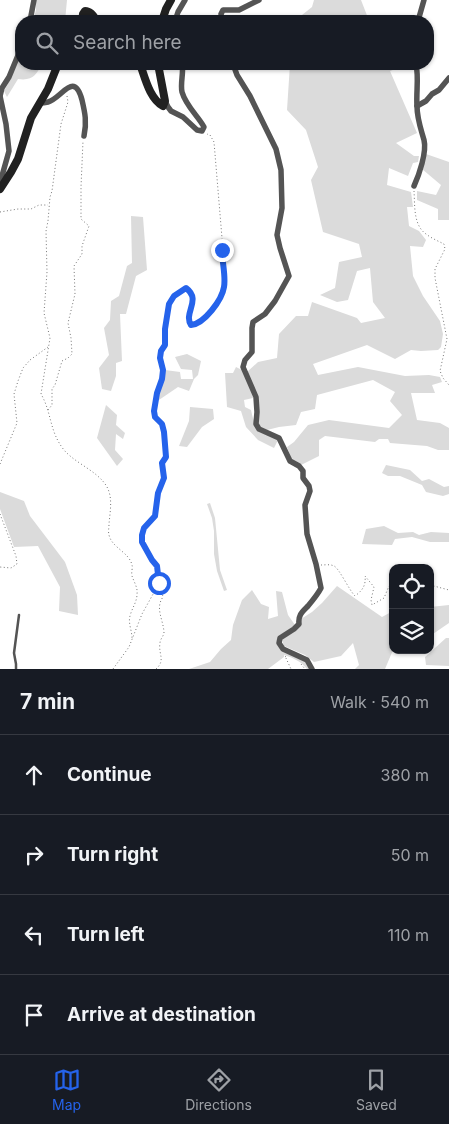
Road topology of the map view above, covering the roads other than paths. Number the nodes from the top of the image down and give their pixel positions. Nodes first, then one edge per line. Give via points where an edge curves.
1 (34, 0) edge
2 (171, 0) edge
3 (185, 0) edge
4 (259, 0) edge
5 (424, 0) edge
6 (31, 15) edge
7 (83, 15) edge
8 (93, 15) edge
9 (164, 15) edge
10 (177, 15) edge
11 (221, 15) edge
12 (420, 15) edge
13 (15, 61) edge
14 (56, 70) edge
15 (142, 70) edge
16 (159, 70) edge
17 (183, 70) edge
18 (235, 70) edge
19 (417, 70) edge
20 (449, 78) edge
21 (0, 96) edge
22 (165, 101) junction
23 (40, 103) junction
24 (1, 106) edge
25 (417, 106) junction
26 (84, 136) road end
27 (0, 183) edge
28 (414, 186) road end
29 (0, 189) edge
30 (19, 615) dead end
31 (16, 669) edge
32 (312, 669) edge

1 - 6 street
2 - 9 main road
3 - 10 street
4 - 11 street via 239,10 224,10
5 - 12 street
7 - 8 main road via 85,11
13 - 21 street
14 - 23 main road
15 - 22 main road via 157,102 163,106
16 - 22 main road
17 - 22 street via 183,93 204,127 202,131 171,111
18 - 32 street via 276,149 281,170 282,208 277,235 289,276 265,314 253,322 252,352 243,367 256,398 256,424 259,429 278,438 290,460 303,471 303,478 309,486 305,504 307,534 321,588 302,610 299,624 280,638 279,643 283,649 307,660
19 - 25 street
20 - 25 street
21 - 24 street
23 - 26 street via 49,102 71,86 76,87 87,125
23 - 29 main road via 31,118 18,159
24 - 27 street via 9,151
25 - 28 street via 424,150
30 - 31 lane via 14,653

